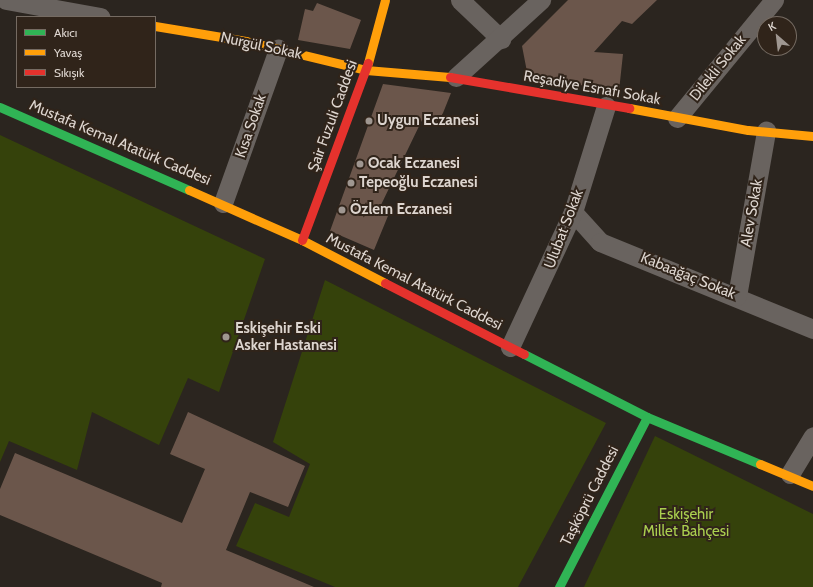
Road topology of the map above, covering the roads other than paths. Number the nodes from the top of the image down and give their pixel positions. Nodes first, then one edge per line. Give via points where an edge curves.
1 (6, 0) edge
2 (385, 0) edge
3 (460, 0) edge
4 (541, 0) edge
5 (774, 0) edge
6 (44, 4) edge
7 (96, 16) edge
8 (156, 26) edge
9 (501, 39) junction
10 (278, 49) junction
11 (366, 70) junction
12 (456, 77) junction
13 (606, 106) junction
14 (0, 107) edge
15 (677, 118) junction
16 (766, 131) junction
17 (811, 133) edge
18 (223, 203) junction
19 (573, 212) junction
20 (302, 240) junction
21 (737, 296) junction
22 (813, 329) edge
23 (510, 347) junction
24 (647, 417) junction
25 (813, 436) edge
26 (790, 474) junction
27 (813, 486) edge
28 (559, 587) edge

1 - 6 street
2 - 11 main road, Şair Fuzuli Caddesi
3 - 9 street
4 - 9 street
5 - 15 street, Dilekli Sokak
6 - 7 street
8 - 10 main road, Nurgül Sokak
9 - 12 street
10 - 11 main road, Nurgül Sokak
10 - 18 street, Kısa Sokak
11 - 12 main road, Reşadiye Esnafı Sokak
11 - 20 main road, Şair Fuzuli Caddesi
12 - 13 main road, Reşadiye Esnafı Sokak
13 - 15 main road, Reşadiye Esnafı Sokak
13 - 19 street, Ulubat Sokak
14 - 18 main road, Mustafa Kemal Atatürk Caddesi
15 - 16 main road, Reşadiye Esnafı Sokak
16 - 17 main road, Reşadiye Esnafı Sokak
16 - 21 street, Alev Sokak
18 - 20 main road, Mustafa Kemal Atatürk Caddesi
19 - 21 street, Kabaağaç Sokak via 600,242
19 - 23 street, Ulubat Sokak
20 - 23 main road, Mustafa Kemal Atatürk Caddesi
21 - 22 street, Kabaağaç Sokak
23 - 24 main road, Mustafa Kemal Atatürk Caddesi
24 - 26 main road, Mustafa Kemal Atatürk Caddesi
24 - 28 main road, Taşköprü Caddesi
25 - 26 street
26 - 27 main road, Mustafa Kemal Atatürk Caddesi

